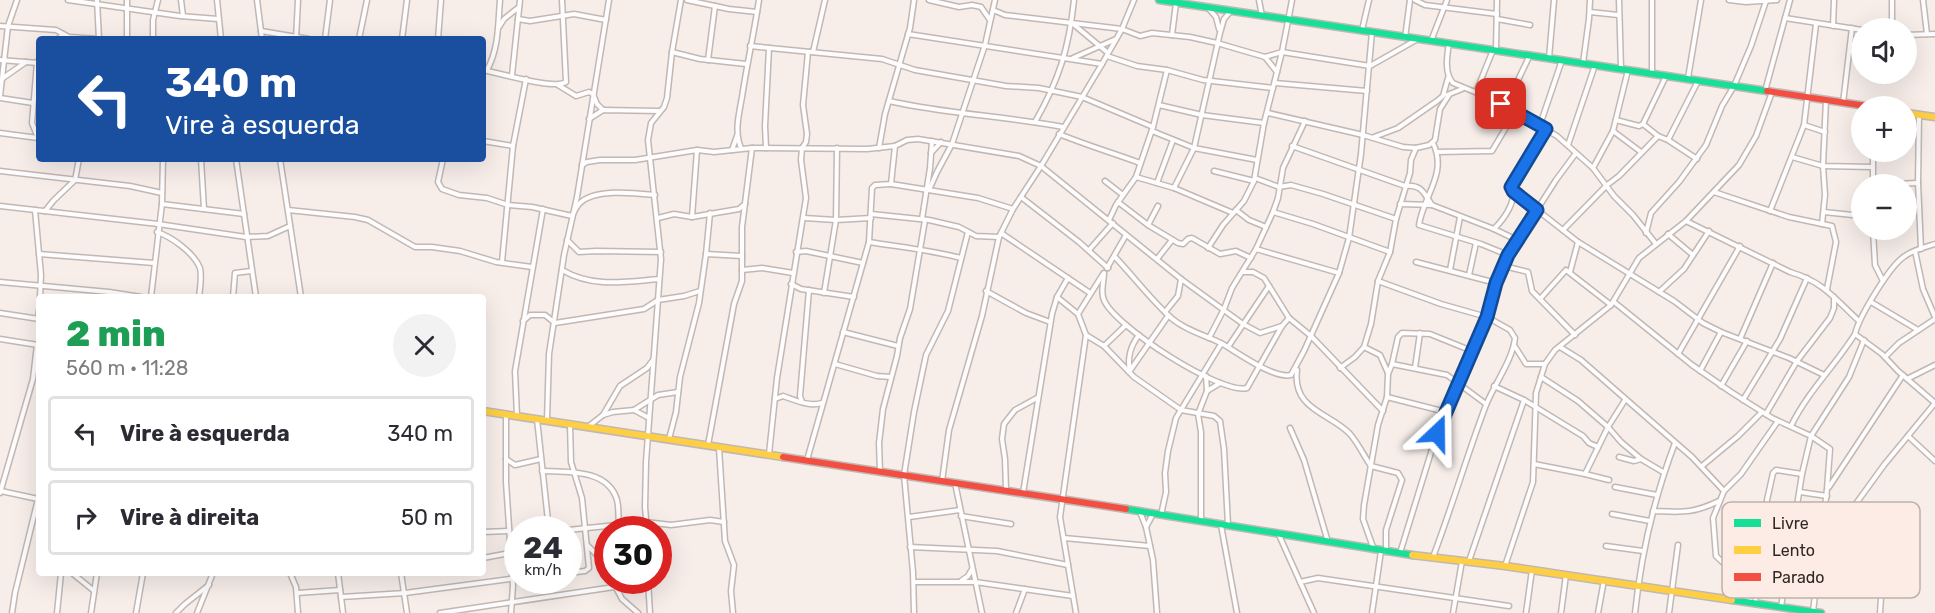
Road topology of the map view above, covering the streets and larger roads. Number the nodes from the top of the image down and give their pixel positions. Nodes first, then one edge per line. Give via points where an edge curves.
1 (17, 0) edge
2 (68, 0) edge
3 (128, 0) edge
4 (158, 0) edge
5 (181, 0) edge
6 (217, 0) edge
7 (257, 0) edge
8 (298, 0) edge
9 (330, 0) edge
10 (368, 0) edge
11 (407, 0) edge
12 (441, 0) edge
13 (500, 0) edge
14 (520, 0) edge
15 (562, 0) edge
16 (609, 0) edge
17 (681, 0) edge
18 (687, 0) edge
19 (759, 0) edge
20 (825, 0) edge
21 (914, 0) edge
22 (929, 0) edge
23 (976, 0) edge
24 (995, 0) edge
25 (1074, 0) edge
26 (1134, 0) edge
27 (1159, 0) edge
28 (1259, 0) edge
29 (1292, 0) edge
30 (1369, 0) edge
31 (1410, 0) edge
32 (1415, 0) edge
33 (1447, 0) edge
34 (1497, 0) edge
35 (1554, 0) edge
36 (1590, 0) edge
37 (1619, 0) edge
38 (1652, 0) edge
39 (1701, 0) edge
40 (1729, 0) edge
41 (1777, 0) edge
42 (1790, 0) edge
43 (1834, 0) edge
44 (1892, 0) edge
45 (1923, 0) edge
46 (1766, 1) edge
47 (97, 2) edge
48 (1176, 3) junction
49 (1202, 4) edge
50 (520, 6) junction
51 (715, 6) junction
52 (981, 7) junction
53 (1445, 7) junction
54 (127, 8) junction
55 (1209, 9) junction
56 (993, 10) junction
57 (757, 12) junction
58 (1230, 12) junction
59 (1590, 12) junction
60 (156, 13) junction
61 (1618, 15) junction
62 (183, 16) junction
63 (562, 16) junction
64 (1262, 16) junction
65 (1497, 17) junction
66 (1785, 18) junction
67 (1892, 18) edge
68 (218, 19) junction
69 (518, 19) junction
70 (1289, 19) junction
71 (606, 20) junction
72 (990, 21) junction
73 (1071, 23) junction
74 (1816, 24) junction
75 (1530, 25) dead end
76 (0, 26) edge
77 (8, 26) junction
78 (1833, 26) junction
79 (499, 28) junction
80 (1851, 28) edge
81 (1122, 29) junction
82 (261, 31) junction
83 (1362, 31) junction
84 (1372, 32) junction
85 (1220, 33) junction
86 (1935, 33) edge
87 (63, 34) joint
88 (908, 34) junction
89 (1917, 34) edge
90 (1927, 34) junction
91 (1172, 35) junction
92 (68, 36) edge
93 (99, 36) edge
94 (127, 36) edge
95 (153, 36) edge
96 (221, 36) edge
97 (262, 36) edge
98 (285, 36) edge
99 (295, 36) edge
100 (325, 36) edge
101 (360, 36) edge
102 (402, 36) edge
103 (438, 36) edge
104 (1851, 36) edge
105 (1116, 38) junction
106 (1404, 38) junction
107 (1417, 39) junction
108 (1431, 41) junction
109 (1218, 43) junction
110 (1449, 43) junction
111 (985, 45) junction
112 (750, 46) junction
113 (1098, 46) junction
114 (770, 48) junction
115 (1495, 50) junction
116 (672, 52) junction
117 (808, 52) junction
118 (813, 52) junction
119 (1282, 52) junction
120 (1107, 55) junction
121 (1530, 55) junction
122 (1065, 57) junction
123 (1265, 57) junction
124 (1072, 58) junction
125 (1549, 58) junction
126 (3, 60) edge
127 (708, 60) junction
128 (1562, 60) junction
129 (27, 62) junction
130 (36, 62) edge
131 (1583, 63) junction
132 (746, 64) junction
133 (1102, 64) junction
134 (1595, 64) junction
135 (898, 65) junction
136 (1370, 66) junction
137 (486, 68) edge
138 (1624, 69) junction
139 (486, 70) edge
140 (1167, 70) junction
141 (1277, 72) junction
142 (1652, 73) junction
143 (512, 75) junction
144 (1666, 75) junction
145 (1448, 77) junction
146 (3, 78) junction
147 (1688, 78) junction
148 (36, 79) edge
149 (526, 79) junction
150 (974, 79) junction
151 (1699, 80) junction
152 (1210, 81) junction
153 (558, 85) junction
154 (1274, 85) junction
155 (1734, 86) junction
156 (1463, 88) junction
157 (1052, 90) junction
158 (1768, 91) junction
159 (1367, 92) junction
160 (1476, 92) junction
161 (593, 94) junction
162 (1449, 95) junction
163 (1443, 96) junction
164 (0, 97) edge
165 (1082, 97) junction
166 (1809, 98) junction
167 (1826, 100) junction
168 (889, 101) junction
169 (1843, 103) junction
170 (33, 104) junction
171 (1851, 104) edge
172 (1159, 105) junction
173 (1505, 107) junction
174 (603, 110) junction
175 (1510, 110) junction
176 (660, 111) junction
177 (962, 112) junction
178 (1268, 113) junction
179 (1202, 115) junction
180 (1919, 115) joint
181 (1935, 117) edge
182 (589, 120) junction
183 (1616, 120) junction
184 (1305, 121) junction
185 (1035, 122) junction
186 (1264, 123) junction
187 (1643, 124) junction
188 (1540, 125) junction
189 (1804, 125) junction
190 (1063, 127) junction
191 (1153, 129) junction
192 (1546, 129) junction
193 (1613, 131) junction
194 (36, 132) edge
195 (1825, 132) junction
196 (0, 133) edge
197 (1059, 134) junction
198 (1363, 135) junction
199 (738, 136) junction
200 (1659, 136) junction
201 (1373, 137) junction
202 (36, 138) edge
203 (1173, 140) junction
204 (1668, 140) junction
205 (932, 141) junction
206 (486, 142) edge
207 (942, 142) junction
208 (1433, 143) junction
209 (952, 144) junction
210 (1568, 145) junction
211 (513, 146) junction
212 (895, 146) junction
213 (1292, 146) junction
214 (1194, 147) junction
215 (1416, 147) junction
216 (741, 148) junction
217 (752, 148) junction
218 (766, 148) junction
219 (802, 148) junction
220 (837, 148) junction
221 (879, 148) junction
222 (697, 150) junction
223 (732, 150) junction
224 (1576, 153) junction
225 (1641, 153) junction
226 (930, 154) junction
227 (1438, 154) junction
228 (649, 157) junction
229 (1792, 157) junction
230 (1697, 159) junction
231 (585, 160) junction
232 (1257, 160) junction
233 (78, 162) edge
234 (163, 162) edge
235 (201, 162) edge
236 (236, 162) edge
237 (280, 162) edge
238 (442, 162) edge
239 (1872, 162) edge
240 (1140, 163) junction
241 (1041, 166) junction
242 (1822, 166) junction
243 (1872, 167) junction
244 (1593, 168) junction
245 (1359, 170) junction
246 (0, 171) edge
247 (1214, 171) dead end
248 (1872, 174) edge
249 (1136, 177) junction
250 (75, 180) junction
251 (1254, 180) junction
252 (1105, 181) dead end
253 (1157, 183) junction
254 (1918, 183) joint
255 (891, 184) junction
256 (1606, 185) junction
257 (1405, 186) junction
258 (1279, 187) junction
259 (1174, 188) junction
260 (928, 190) junction
261 (1513, 191) junction
262 (1714, 192) junction
263 (162, 193) junction
264 (655, 195) junction
265 (1123, 195) junction
266 (1022, 197) junction
267 (1428, 200) junction
268 (1118, 202) junction
269 (746, 203) junction
270 (162, 204) junction
271 (1355, 204) junction
272 (1400, 204) junction
273 (508, 205) junction
274 (1426, 205) junction
275 (0, 206) edge
276 (1158, 206) dead end
277 (1432, 206) junction
278 (204, 209) junction
279 (543, 209) junction
280 (1013, 209) junction
281 (34, 210) junction
282 (288, 210) junction
283 (1537, 210) junction
284 (45, 211) junction
285 (1234, 211) junction
286 (1770, 211) junction
287 (1273, 212) junction
288 (1824, 212) junction
289 (710, 213) junction
290 (244, 214) junction
291 (1851, 215) edge
292 (572, 216) junction
293 (871, 216) junction
294 (1460, 216) junction
295 (692, 217) junction
296 (658, 218) junction
297 (804, 218) junction
298 (1396, 219) junction
299 (836, 220) junction
300 (923, 220) junction
301 (1111, 221) junction
302 (1686, 221) junction
303 (158, 224) junction
304 (1822, 224) junction
305 (1148, 225) junction
306 (290, 226) junction
307 (1266, 227) junction
308 (1494, 229) junction
309 (1563, 230) junction
310 (157, 231) junction
311 (1709, 231) junction
312 (968, 232) junction
313 (1646, 233) junction
314 (1668, 234) junction
315 (1000, 235) junction
316 (1126, 235) junction
317 (246, 237) junction
318 (1457, 237) junction
319 (1349, 238) junction
320 (567, 240) junction
321 (1172, 240) junction
322 (1516, 240) junction
323 (1874, 240) edge
324 (868, 242) junction
325 (1578, 242) junction
326 (1476, 243) junction
327 (1656, 244) junction
328 (1935, 244) edge
329 (1740, 246) junction
330 (1208, 248) junction
331 (1256, 249) junction
332 (1922, 249) junction
333 (1089, 250) junction
334 (918, 251) junction
335 (1915, 251) junction
336 (661, 252) junction
337 (796, 252) junction
338 (1390, 252) junction
339 (39, 254) junction
340 (706, 254) junction
341 (1508, 255) junction
342 (1693, 255) junction
343 (742, 256) junction
344 (830, 256) junction
345 (961, 258) junction
346 (1251, 258) junction
347 (1114, 259) junction
348 (1157, 259) junction
349 (1101, 261) junction
350 (502, 262) junction
351 (1416, 262) dead end
352 (154, 263) junction
353 (863, 263) junction
354 (1773, 263) junction
355 (1248, 264) junction
356 (1503, 266) junction
357 (532, 267) junction
358 (1108, 268) junction
359 (562, 270) junction
360 (742, 270) junction
361 (1450, 270) junction
362 (251, 271) junction
363 (1244, 272) junction
364 (1253, 272) junction
365 (1570, 272) junction
366 (793, 273) junction
367 (1104, 273) junction
368 (1339, 273) junction
369 (1630, 274) junction
370 (1469, 275) junction
371 (1068, 278) junction
372 (1807, 278) junction
373 (659, 279) junction
374 (1181, 279) junction
375 (1378, 281) junction
376 (1883, 281) junction
377 (0, 282) edge
378 (1496, 283) junction
379 (791, 284) junction
380 (41, 286) junction
381 (1269, 286) junction
382 (1094, 288) junction
383 (1827, 289) junction
384 (701, 290) junction
385 (809, 290) junction
386 (986, 291) junction
387 (824, 292) junction
388 (1659, 292) junction
389 (1090, 293) junction
390 (1102, 293) junction
391 (40, 294) edge
392 (122, 294) edge
393 (151, 294) edge
394 (199, 294) edge
395 (233, 294) edge
396 (255, 294) edge
397 (301, 294) edge
398 (1834, 296) junction
399 (854, 297) junction
400 (1057, 297) junction
401 (1540, 299) junction
402 (658, 300) junction
403 (1871, 302) junction
404 (1613, 304) junction
405 (1224, 309) junction
406 (0, 313) edge
407 (1078, 314) junction
408 (1167, 314) junction
409 (1487, 317) junction
410 (1290, 318) junction
411 (1935, 318) edge
412 (36, 319) edge
413 (1698, 320) junction
414 (523, 321) junction
415 (1859, 321) junction
416 (555, 322) junction
417 (1050, 322) junction
418 (1243, 324) junction
419 (1126, 325) junction
420 (1282, 326) junction
421 (1918, 330) junction
422 (843, 332) junction
423 (1420, 333) junction
424 (1721, 333) junction
425 (1856, 334) junction
426 (1086, 335) junction
427 (1139, 335) junction
428 (1575, 335) junction
429 (1311, 336) junction
430 (1209, 338) junction
431 (1740, 339) junction
432 (0, 340) edge
433 (1864, 340) junction
434 (1747, 341) junction
435 (1150, 344) junction
436 (1222, 344) junction
437 (36, 345) edge
438 (1514, 345) junction
439 (898, 346) junction
440 (1104, 346) junction
441 (1560, 346) junction
442 (1228, 347) junction
443 (1364, 347) junction
444 (1472, 351) junction
445 (1772, 351) junction
446 (1678, 354) junction
447 (1885, 357) junction
448 (36, 359) edge
449 (653, 359) junction
450 (1797, 362) junction
451 (835, 363) junction
452 (1392, 364) junction
453 (1545, 364) junction
454 (1935, 364) edge
455 (1261, 366) junction
456 (1297, 366) junction
457 (1340, 368) junction
458 (1415, 368) junction
459 (1129, 371) junction
460 (1700, 371) junction
461 (1388, 374) junction
462 (1205, 375) junction
463 (1824, 375) junction
464 (1903, 375) junction
465 (891, 377) junction
466 (1541, 377) junction
467 (1907, 379) junction
468 (1220, 382) junction
469 (1458, 384) junction
470 (1494, 386) junction
471 (1721, 386) junction
472 (1207, 391) junction
473 (678, 392) junction
474 (800, 396) junction
475 (1038, 397) junction
476 (1387, 397) junction
477 (651, 398) junction
478 (775, 399) junction
479 (794, 400) junction
480 (1524, 400) junction
481 (1625, 400) junction
482 (1743, 400) junction
483 (802, 402) junction
484 (1031, 402) junction
485 (822, 403) junction
486 (1935, 403) edge
487 (1037, 404) junction
488 (1486, 404) junction
489 (816, 405) junction
490 (1536, 408) junction
491 (634, 410) junction
492 (820, 410) junction
493 (1181, 410) junction
494 (486, 411) edge
495 (1383, 411) junction
496 (1446, 412) junction
497 (1764, 413) junction
498 (506, 414) junction
499 (1198, 414) junction
500 (603, 415) junction
501 (517, 416) junction
502 (649, 418) junction
503 (536, 419) junction
504 (547, 420) junction
505 (1778, 421) junction
506 (570, 424) junction
507 (1791, 426) junction
508 (588, 427) junction
509 (1608, 427) junction
510 (1290, 428) dead end
511 (650, 435) junction
512 (1908, 435) junction
513 (1811, 436) junction
514 (669, 439) junction
515 (1674, 443) junction
516 (708, 446) junction
517 (1598, 447) junction
518 (719, 448) junction
519 (768, 455) junction
520 (1619, 457) dead end
521 (506, 458) junction
522 (541, 459) junction
523 (1641, 459) junction
524 (807, 461) junction
525 (1935, 461) edge
526 (1534, 464) junction
527 (1371, 466) junction
528 (1702, 466) junction
529 (542, 471) junction
530 (880, 472) junction
531 (1663, 472) junction
532 (576, 474) junction
533 (1585, 474) junction
534 (1802, 474) junction
535 (904, 475) junction
536 (1609, 480) dead end
537 (942, 481) junction
538 (955, 483) junction
539 (1615, 487) dead end
540 (1827, 489) junction
541 (1006, 490) junction
542 (1724, 491) junction
543 (0, 492) edge
544 (1800, 492) junction
545 (1023, 493) junction
546 (1657, 495) junction
547 (1827, 496) junction
548 (36, 498) edge
549 (1062, 499) junction
550 (1719, 501) junction
551 (1767, 502) edge
552 (1798, 502) edge
553 (1826, 502) edge
554 (1858, 502) edge
555 (36, 510) edge
556 (960, 510) junction
557 (1139, 511) junction
558 (1653, 511) junction
559 (1154, 513) junction
560 (1161, 514) junction
561 (1612, 514) dead end
562 (508, 516) edge
563 (547, 516) edge
564 (617, 516) edge
565 (646, 516) edge
566 (961, 516) junction
567 (909, 517) junction
568 (1201, 521) junction
569 (1650, 521) junction
570 (724, 522) junction
571 (1011, 524) dead end
572 (672, 525) edge
573 (1224, 525) junction
574 (594, 527) edge
575 (1146, 527) junction
576 (584, 528) junction
577 (504, 531) edge
578 (486, 532) edge
579 (1279, 534) junction
580 (1064, 538) junction
581 (1328, 542) junction
582 (586, 545) junction
583 (1677, 545) dead end
584 (1150, 546) junction
585 (1606, 546) dead end
586 (910, 547) junction
587 (968, 548) junction
588 (1374, 550) junction
589 (1384, 551) junction
590 (1643, 551) junction
591 (594, 553) edge
592 (1400, 553) junction
593 (504, 554) edge
594 (486, 557) edge
595 (1433, 557) junction
596 (1466, 561) junction
597 (1722, 562) edge
598 (1068, 565) junction
599 (1505, 566) junction
600 (972, 568) junction
601 (582, 570) edge
602 (1532, 570) junction
603 (1566, 575) junction
604 (61, 576) edge
605 (76, 576) edge
606 (96, 576) edge
607 (142, 576) edge
608 (212, 576) edge
609 (291, 576) edge
610 (338, 576) edge
611 (402, 576) edge
612 (504, 580) edge
613 (1604, 580) junction
614 (914, 582) junction
615 (960, 582) junction
616 (975, 582) junction
617 (1300, 582) junction
618 (209, 585) junction
619 (1639, 586) junction
620 (1376, 587) junction
621 (1025, 589) junction
622 (340, 590) junction
623 (594, 590) edge
624 (94, 591) junction
625 (1672, 592) junction
626 (297, 593) junction
627 (405, 593) junction
628 (513, 594) edge
629 (619, 594) edge
630 (649, 594) edge
631 (1073, 596) junction
632 (341, 597) junction
633 (1747, 598) edge
634 (1756, 598) edge
635 (1783, 598) edge
636 (1881, 598) edge
637 (1455, 599) junction
638 (512, 602) junction
639 (1755, 604) junction
640 (1509, 606) dead end
641 (1781, 608) junction
642 (1813, 612) edge
643 (12, 613) edge
644 (57, 613) edge
645 (92, 613) edge
646 (136, 613) edge
647 (176, 613) edge
648 (197, 613) edge
649 (297, 613) edge
650 (343, 613) edge
651 (407, 613) edge
652 (440, 613) edge
653 (511, 613) edge
654 (638, 613) edge
655 (650, 613) edge
656 (733, 613) edge
657 (914, 613) edge
658 (982, 613) edge
659 (1016, 613) edge
660 (1076, 613) edge
661 (1157, 613) edge
662 (1237, 613) edge
663 (1314, 613) edge
664 (1372, 613) edge
665 (1453, 613) edge
666 (1526, 613) edge
667 (1562, 613) edge
668 (1598, 613) edge
669 (1635, 613) edge
670 (1669, 613) edge
671 (1821, 613) edge
672 (1880, 613) edge

1 - 77 street
2 - 47 street
3 - 54 street
4 - 60 street
5 - 62 street
6 - 68 street
7 - 82 street
8 - 99 street
9 - 100 street
10 - 101 street
11 - 102 street
12 - 103 street
13 - 79 street
14 - 50 street
15 - 63 street
16 - 71 street
17 - 116 street
18 - 51 street
19 - 57 street
20 - 118 street
21 - 88 street
22 - 52 street
23 - 52 street
24 - 56 street
25 - 73 street
26 - 81 street
27 - 48 street
28 - 64 street
29 - 70 street
30 - 83 street
31 - 106 street
32 - 53 street via 1423,5
33 - 53 street
34 - 65 street
35 - 125 street
36 - 59 street
37 - 61 street
38 - 142 street
39 - 147 street
40 - 46 street
41 - 46 street
42 - 66 street
43 - 78 street
44 - 67 street
45 - 90 street
46 - 155 street
47 - 54 street
47 - 93 street
48 - 49 street
48 - 91 street
49 - 55 street
50 - 69 street
50 - 79 street
51 - 57 street
51 - 127 street
52 - 72 street
53 - 65 street
53 - 108 street
54 - 60 street
54 - 94 street
55 - 58 street
55 - 85 street via 1216,17
56 - 72 street
56 - 73 street
57 - 112 street
58 - 64 street
58 - 85 street
59 - 61 street
59 - 131 street
60 - 62 street
60 - 95 street
61 - 138 street
62 - 68 street
63 - 69 street
63 - 71 street via 574,14
63 - 153 street via 567,80
64 - 70 street
65 - 75 street
65 - 115 street
66 - 74 street
66 - 158 street
68 - 96 street
69 - 143 street
70 - 83 street
70 - 119 street
71 - 161 street
72 - 111 street
73 - 81 street
73 - 113 street
73 - 122 street
74 - 78 street
74 - 166 street
76 - 77 street
77 - 87 street
77 - 126 street
78 - 80 street
79 - 137 street
81 - 91 street via 1142,36
81 - 105 street
82 - 97 street
82 - 98 street
83 - 84 street
84 - 106 street
84 - 136 street
85 - 109 street
86 - 90 street
87 - 92 street
88 - 111 street
88 - 135 street
89 - 90 street
91 - 109 street
104 - 169 street
105 - 113 street
105 - 120 street
106 - 107 street
107 - 108 street
107 - 136 street
108 - 110 street
109 - 123 street
109 - 152 street
110 - 115 street
110 - 145 street
111 - 122 street
111 - 150 street
112 - 114 street
112 - 132 street
113 - 120 street
113 - 124 street
114 - 117 street
114 - 218 street
115 - 121 street
115 - 160 street
116 - 127 street
116 - 176 street via 667,98
117 - 118 street
117 - 219 street via 803,105 807,134
118 - 135 street via 882,59
119 - 123 street
119 - 136 street
119 - 141 street
120 - 133 street
120 - 140 street via 1137,66
121 - 125 street
121 - 173 street
122 - 124 street
122 - 157 street
123 - 141 street
124 - 133 street
125 - 128 street
126 - 129 street
126 - 146 street
127 - 132 street
128 - 131 street
128 - 188 street
129 - 130 street
129 - 146 street
131 - 134 street
132 - 199 street
133 - 165 street
134 - 138 street
134 - 210 street
135 - 150 street
135 - 168 street
136 - 159 street
138 - 142 street
138 - 183 street
139 - 143 street
140 - 152 street
140 - 172 street
141 - 154 street
142 - 144 street
143 - 149 street
144 - 147 street
144 - 187 street
145 - 156 street
145 - 163 street
146 - 164 street
147 - 151 street
148 - 170 street
149 - 153 street
149 - 211 street
150 - 157 street
150 - 177 street
151 - 155 street
151 - 204 street
152 - 154 street
152 - 179 street
153 - 161 street via 576,96
154 - 159 street
154 - 178 street
155 - 158 street
155 - 230 street
156 - 160 street
156 - 162 street
157 - 165 street
157 - 185 street
158 - 166 street
158 - 262 street via 1752,146
159 - 198 street
160 - 173 street
161 - 174 street
161 - 182 street
162 - 163 street
162 - 208 street via 1440,109
163 - 201 street via 1398,128
164 - 170 street
165 - 190 street
165 - 191 street
166 - 167 street
166 - 189 street
167 - 169 street
167 - 195 street
168 - 177 street
168 - 221 street
169 - 171 street
170 - 194 street via 32,123
172 - 179 street
172 - 191 street
173 - 175 street
174 - 176 street
174 - 182 street
175 - 188 street
175 - 227 street via 1508,124 1490,152
176 - 228 street via 649,130
177 - 185 street
177 - 209 street
178 - 184 street
178 - 186 street
179 - 186 street
179 - 214 street
180 - 181 street
180 - 254 street
182 - 231 street
183 - 187 street
183 - 193 street
184 - 198 street
184 - 213 street
185 - 190 street
186 - 232 street
187 - 200 street
188 - 192 street
189 - 195 street
189 - 229 street
190 - 197 street
191 - 203 street
191 - 240 street
192 - 210 street
192 - 261 street via 1511,187
193 - 225 street
193 - 244 street
195 - 242 street
196 - 202 street
197 - 240 street
197 - 241 street
198 - 201 street
198 - 245 street
199 - 216 street
199 - 223 street
200 - 204 street
200 - 225 street
201 - 215 street
203 - 214 street
203 - 253 street
204 - 230 street
205 - 207 street
205 - 212 street via 907,140
205 - 226 street
206 - 211 street
207 - 209 street
207 - 226 street
208 - 215 street
208 - 227 street
209 - 241 street via 1019,156
209 - 260 street
210 - 224 street
211 - 273 street
212 - 221 street
212 - 255 street
213 - 245 street
213 - 258 street
214 - 232 street
214 - 259 street
215 - 257 street
216 - 217 street
216 - 223 street
217 - 218 street
217 - 269 street
218 - 219 street
219 - 220 street
219 - 297 street
220 - 221 street
220 - 299 street
222 - 223 street
222 - 228 street
222 - 295 street
224 - 244 street
224 - 283 street
225 - 256 street
226 - 260 street
227 - 267 street
228 - 231 street
228 - 264 street
229 - 242 street
229 - 286 street
230 - 313 street via 1652,213
231 - 292 street
232 - 251 street
233 - 250 street
234 - 263 street
235 - 278 street
236 - 290 street
237 - 282 street
238 - 273 street via 438,182 441,189
239 - 243 street
240 - 249 street
241 - 266 street
241 - 301 street
242 - 243 street
242 - 288 street
243 - 248 street
244 - 256 street
245 - 257 street
245 - 271 street
246 - 250 street
247 - 251 street
249 - 253 street
249 - 265 street
250 - 263 street
250 - 284 street
251 - 258 street
251 - 285 street
252 - 265 street
253 - 259 street
254 - 332 street
255 - 260 street
255 - 293 street via 872,188
256 - 309 street
256 - 313 street
257 - 267 street via 1417,186
257 - 272 street
258 - 271 street via 1291,184
258 - 287 street
259 - 285 street
260 - 280 street via 978,198
260 - 300 street
261 - 283 street
261 - 308 street via 1505,217
262 - 286 street
262 - 302 street
263 - 270 street
264 - 292 street via 593,196 579,204
264 - 296 street
265 - 268 street
266 - 280 street
266 - 333 street
267 - 274 street
267 - 277 street
268 - 301 street
268 - 305 street
269 - 289 street via 739,209
269 - 343 street
270 - 278 street
270 - 303 street
271 - 298 street
271 - 319 street
272 - 274 street
272 - 298 street
273 - 279 street
273 - 350 street
274 - 277 street
274 - 318 street via 1419,225
275 - 281 street
276 - 305 street
277 - 294 street
278 - 290 street
279 - 292 street
279 - 357 street
280 - 315 street
281 - 284 street
281 - 339 street
282 - 306 street
282 - 350 street via 368,220 414,247 460,250
283 - 309 street
283 - 322 street
284 - 303 street
285 - 307 street
285 - 330 street
286 - 304 street
287 - 307 street
287 - 319 street
288 - 291 street
288 - 304 street
289 - 295 street
289 - 340 street
290 - 317 street
292 - 320 street
293 - 299 street
293 - 300 street
293 - 324 street
294 - 308 street
294 - 318 street
295 - 296 street via 674,214
296 - 336 street
297 - 299 street
297 - 337 street
298 - 338 street
299 - 344 street
300 - 312 street
300 - 334 street
301 - 316 street
301 - 333 street
302 - 311 street
302 - 314 street
303 - 310 street
303 - 317 street
304 - 383 street via 1832,226 1836,242
305 - 321 street
306 - 317 street via 268,236
306 - 397 street
307 - 331 street
308 - 322 street
309 - 325 street
310 - 352 street
310 - 394 street via 177,241 198,266
311 - 329 street
311 - 342 street
312 - 315 street via 976,236
312 - 345 street
313 - 327 street
314 - 327 street
314 - 342 street
315 - 371 street
315 - 386 street
316 - 347 street
316 - 348 street
317 - 362 street
318 - 326 street
318 - 361 street
319 - 338 street
319 - 368 street
320 - 336 street via 579,252
320 - 359 street
321 - 330 street via 1182,244 1192,238
321 - 348 street
322 - 341 street
323 - 376 street via 1875,265
324 - 334 street
324 - 353 street
325 - 365 street
325 - 369 street
326 - 341 street
326 - 370 street
327 - 369 street via 1639,258
328 - 332 street
329 - 354 street
329 - 413 street
330 - 346 street via 1222,255 1236,251
331 - 346 street
331 - 368 street
332 - 335 street
333 - 349 street
334 - 345 street
334 - 439 street via 910,309
335 - 376 street via 1899,260
335 - 411 street via 1923,289
336 - 373 street
337 - 344 street
337 - 366 street
338 - 375 street
339 - 352 street
339 - 380 street
340 - 343 street
340 - 384 street
341 - 356 street
342 - 388 street
343 - 360 street
344 - 353 street
344 - 387 street
345 - 535 street via 948,311 926,355
346 - 355 street
347 - 349 street
347 - 358 street
347 - 408 street
348 - 374 street
349 - 358 street
350 - 357 street
351 - 361 street
352 - 393 street
353 - 399 street
354 - 372 street
354 - 431 street
355 - 363 street
355 - 364 street
356 - 378 street
356 - 401 street via 1528,272 1532,291
357 - 414 street
358 - 367 street
359 - 373 street via 578,279 604,282
359 - 416 street
360 - 366 street via 762,268
360 - 516 street
361 - 370 street
362 - 395 street via 235,273
362 - 396 street
363 - 364 street
363 - 405 street
364 - 381 street
365 - 401 street via 1564,270
365 - 404 street
366 - 379 street
367 - 382 street
367 - 390 street
368 - 429 street
369 - 388 street
369 - 404 street
370 - 378 street
371 - 389 street
371 - 400 street
372 - 383 street
372 - 445 street
373 - 402 street
374 - 405 street
374 - 408 street via 1178,296
375 - 409 street
375 - 443 street
376 - 403 street
377 - 380 street
378 - 409 street
379 - 385 street
379 - 478 street
380 - 391 street
380 - 392 street
381 - 410 street
381 - 418 street
382 - 389 street
382 - 390 street
383 - 398 street
384 - 402 street
384 - 473 street
385 - 387 street
385 - 474 street
386 - 417 street
386 - 537 street via 949,430
387 - 399 street
388 - 413 street
389 - 407 street
390 - 419 street via 1105,303
398 - 415 street
398 - 450 street via 1830,318
399 - 422 street
400 - 407 street
400 - 417 street
401 - 428 street
402 - 416 street via 644,309
402 - 449 street
403 - 415 street
403 - 421 street
404 - 428 street
404 - 446 street
405 - 418 street
405 - 430 street
406 - 412 street
407 - 426 street
408 - 430 street
408 - 435 street
409 - 438 street via 1510,330
409 - 444 street
410 - 420 street
410 - 429 street
411 - 421 street
413 - 424 street
413 - 446 street
414 - 416 street via 530,315 545,315
414 - 501 street via 515,371
415 - 425 street
416 - 504 street via 549,354
417 - 475 street
418 - 420 street via 1260,333
418 - 442 street
419 - 427 street
419 - 440 street
420 - 455 street
421 - 447 street
422 - 439 street
422 - 451 street
423 - 444 street
423 - 452 street via 1399,334
423 - 458 street
424 - 431 street
424 - 460 street
425 - 433 street
425 - 463 street
426 - 440 street
426 - 549 street
427 - 435 street
427 - 459 street via 1131,347
428 - 441 street
429 - 456 street
429 - 457 street
430 - 436 street
431 - 434 street
432 - 437 street
433 - 447 street
433 - 513 street via 1849,377
434 - 445 street
434 - 471 street
435 - 459 street
435 - 462 street
436 - 442 street
436 - 462 street
438 - 453 street via 1526,364
438 - 470 street
439 - 465 street
440 - 459 street
441 - 453 street
441 - 481 street
442 - 455 street
443 - 457 street
443 - 461 street via 1380,355
444 - 469 street
445 - 450 street
445 - 482 street
446 - 460 street
447 - 464 street
448 - 543 street
449 - 477 street
449 - 500 street via 647,368 620,386
450 - 463 street
450 - 497 street
451 - 465 street
451 - 485 street
452 - 458 street
452 - 461 street
453 - 466 street
454 - 467 street
455 - 456 street via 1288,376
455 - 468 street via 1247,388
456 - 527 street via 1296,378 1304,400 1350,434
457 - 495 street
458 - 469 street via 1448,375
459 - 493 street
460 - 471 street
461 - 476 street
462 - 468 street
462 - 472 street
462 - 493 street
463 - 507 street
464 - 467 street
464 - 540 street
465 - 530 street via 880,429
466 - 490 street
466 - 509 street
467 - 486 street
468 - 472 street
469 - 488 street
469 - 496 street
470 - 480 street
470 - 488 street
471 - 482 street
472 - 499 street
473 - 477 street
473 - 514 street
474 - 479 street
474 - 483 street
475 - 484 street
475 - 487 street
476 - 495 street
476 - 496 street
477 - 491 street
477 - 502 street
478 - 479 street via 783,396
478 - 519 street
479 - 483 street
480 - 490 street
480 - 596 street
481 - 509 street
481 - 515 street
482 - 497 street
483 - 489 street
484 - 487 street
484 - 541 street via 1015,410 1004,424
485 - 489 street
485 - 492 street
486 - 512 street
487 - 545 street
488 - 595 street
489 - 492 street
490 - 517 street
490 - 526 street
491 - 500 street
491 - 502 street
492 - 524 street
493 - 499 street
493 - 560 street via 1168,451
494 - 498 street
495 - 527 street
496 - 592 street
497 - 505 street
497 - 528 street
498 - 501 street
498 - 521 street
499 - 568 street
499 - 573 street via 1214,416 1222,427
500 - 508 street
501 - 503 street
502 - 511 street
503 - 504 street
503 - 522 street
504 - 506 street
505 - 507 street
505 - 542 street via 1741,474
506 - 508 street
506 - 532 street via 571,462
507 - 513 street
508 - 511 street
509 - 517 street
509 - 523 street
510 - 581 street via 1305,460
511 - 514 street
511 - 565 street
512 - 525 street
512 - 554 street
513 - 534 street
513 - 540 street via 1831,451
514 - 516 street
515 - 528 street
515 - 531 street
516 - 518 street
517 - 533 street
518 - 519 street
518 - 570 street
519 - 524 street
520 - 523 street
521 - 522 street via 515,465
521 - 562 street
522 - 529 street
523 - 531 street
524 - 530 street
526 - 533 street
526 - 599 street via 1533,483
527 - 588 street via 1363,513
527 - 589 street via 1398,473 1402,480 1386,530
528 - 542 street
529 - 532 street
529 - 563 street
530 - 535 street
531 - 546 street
532 - 564 street via 590,475 608,485 616,498
532 - 576 street via 584,506
533 - 536 street
534 - 544 street
534 - 551 street via 1773,473
535 - 537 street
535 - 567 street
537 - 538 street
538 - 541 street
538 - 556 street
539 - 546 street
540 - 547 street
541 - 545 street
542 - 550 street
543 - 548 street
544 - 547 street
544 - 552 street
545 - 549 street
546 - 558 street
547 - 553 street
549 - 557 street
549 - 580 street
550 - 558 street via 1691,512
550 - 597 street via 1713,521 1716,556
555 - 643 street
556 - 566 street
556 - 567 street
557 - 559 street
557 - 575 street
558 - 569 street
559 - 560 street
559 - 575 street
560 - 568 street
561 - 569 street
566 - 571 street
566 - 587 street
567 - 586 street
568 - 573 street
569 - 590 street
570 - 572 street
570 - 656 street via 725,541 734,565
573 - 579 street
573 - 662 street
574 - 576 street
575 - 584 street
576 - 582 street
577 - 578 street
579 - 581 street
579 - 617 street
580 - 584 street
580 - 598 street
581 - 588 street
582 - 591 street
582 - 601 street via 589,569
583 - 625 street
584 - 661 street
585 - 590 street
586 - 587 street
586 - 614 street
587 - 598 street
587 - 600 street
588 - 589 street
589 - 592 street
589 - 620 street
590 - 619 street
592 - 595 street
593 - 594 street
595 - 596 street
596 - 599 street
596 - 637 street
598 - 631 street
599 - 602 street
600 - 615 street
600 - 616 street
602 - 603 street
602 - 666 street
603 - 613 street
603 - 667 street
604 - 644 street
605 - 624 street
606 - 624 street
607 - 646 street
608 - 618 street
609 - 626 street
610 - 622 street
611 - 627 street
612 - 627 street
613 - 619 street
613 - 668 street
614 - 615 street
614 - 657 street
615 - 616 street
616 - 621 street
616 - 658 street
617 - 620 street via 1318,578
617 - 663 street
618 - 647 street
618 - 648 street
619 - 625 street
619 - 669 street
620 - 637 street
620 - 664 street
621 - 631 street
621 - 659 street
622 - 626 street
622 - 632 street
623 - 638 street
624 - 645 street
625 - 639 street
625 - 670 street
626 - 649 street
627 - 632 street
627 - 651 street
628 - 638 street
629 - 654 street
630 - 655 street
631 - 660 street
632 - 650 street
633 - 639 street
634 - 639 street
635 - 641 street
636 - 672 street
637 - 640 street
637 - 665 street
638 - 652 street
638 - 653 street
639 - 641 street
641 - 642 street
642 - 671 street

